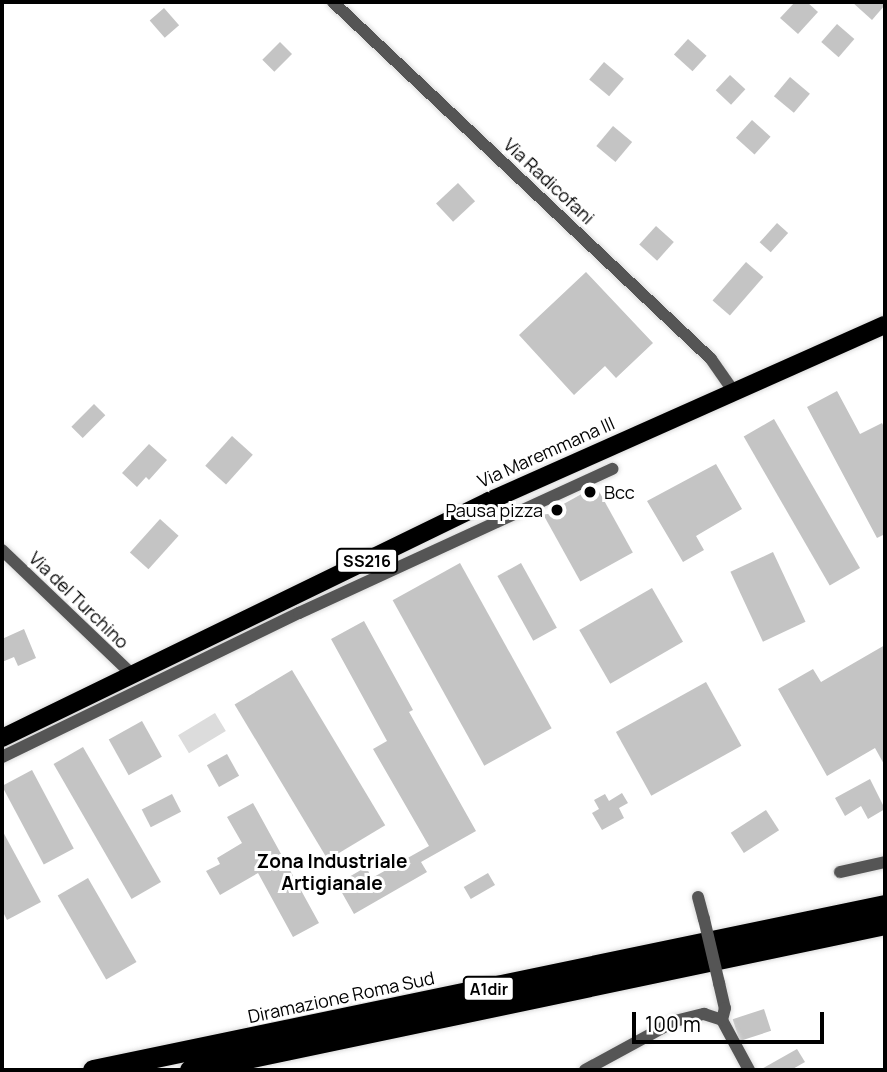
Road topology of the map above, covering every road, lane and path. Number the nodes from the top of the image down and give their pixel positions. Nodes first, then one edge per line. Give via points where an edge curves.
1 (333, 2) edge
2 (885, 325) edge
3 (734, 392) junction
4 (612, 469) dead end
5 (2, 550) edge
6 (133, 675) junction
7 (2, 738) edge
8 (2, 757) edge
9 (885, 862) edge
10 (840, 872) dead end
11 (698, 897) dead end
12 (885, 905) edge
13 (885, 924) edge
14 (722, 1020) junction
15 (93, 1070) edge
16 (190, 1070) edge
17 (585, 1070) edge
18 (749, 1070) edge

1 - 3 street, Via Radicofani via 710,359
2 - 3 main road, Via Maremmana III / SS216
3 - 6 main road, Via Maremmana III / SS216 via 489,500
4 - 8 street
5 - 6 street, Via del Turchino
6 - 7 main road, Via Maremmana III / SS216
9 - 10 street
11 - 14 street, bridge via 726,1008
12 - 15 highway, Diramazione Roma Sud / A1dir
13 - 16 highway, A1dir
14 - 17 street via 704,1014 675,1021
14 - 18 street

